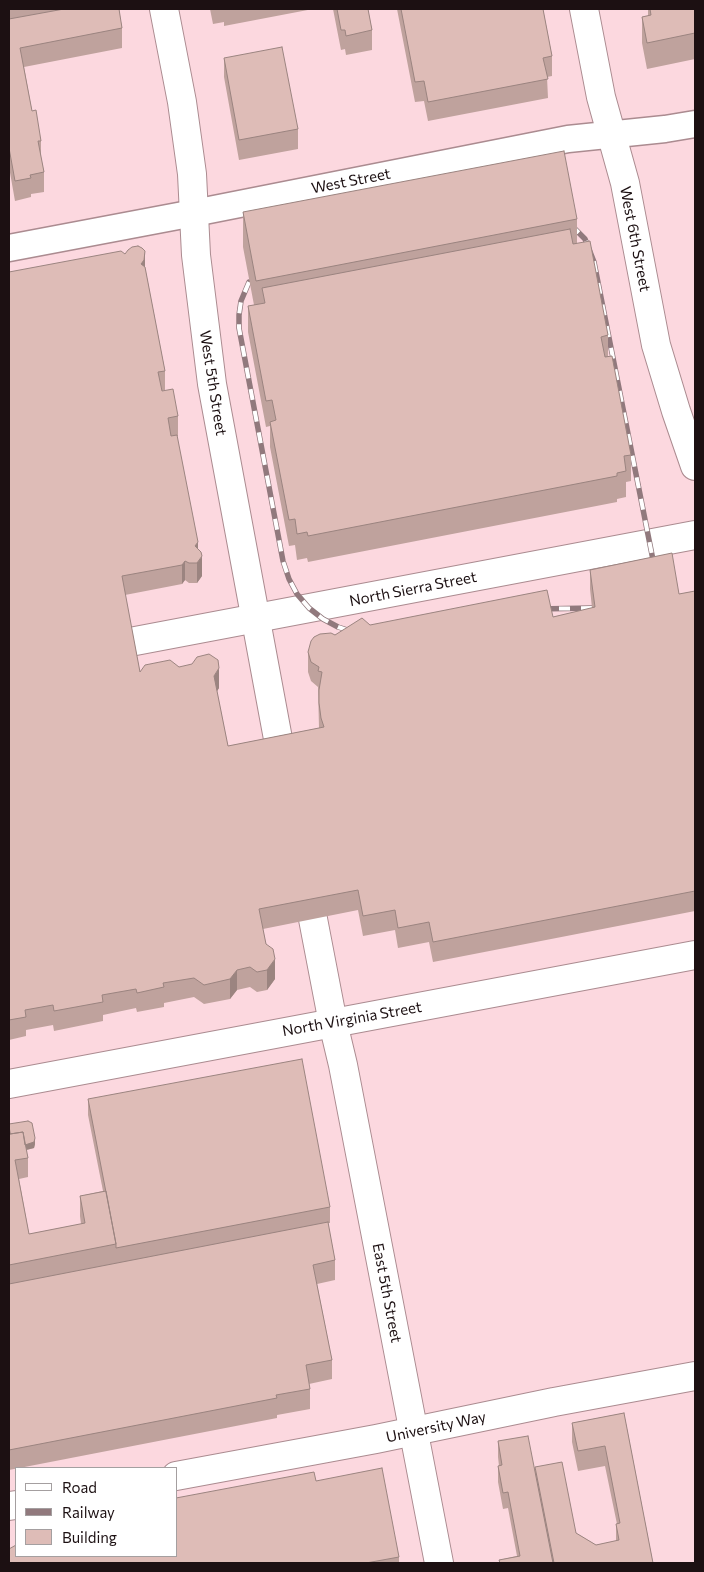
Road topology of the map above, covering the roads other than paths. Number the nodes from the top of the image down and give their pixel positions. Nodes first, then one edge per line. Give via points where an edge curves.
1 (164, 9) edge
2 (584, 9) edge
3 (695, 124) edge
4 (611, 134) junction
5 (194, 213) junction
6 (9, 248) edge
7 (695, 466) edge
8 (695, 535) edge
9 (255, 619) junction
10 (130, 642) edge
11 (281, 754) edge
12 (313, 918) edge
13 (695, 955) edge
14 (333, 1023) junction
15 (9, 1084) edge
16 (695, 1376) edge
17 (414, 1431) junction
18 (178, 1476) edge
19 (439, 1563) edge

1 - 5 street, West 5th Street via 186,128
2 - 4 street, West 6th Street
3 - 4 street, West Street
4 - 5 street, West Street via 549,143
4 - 7 street, West 6th Street via 625,183 656,345
5 - 6 street, West Street
5 - 9 street, West 5th Street via 212,384
8 - 9 street, North Sierra Street
9 - 10 street, North Sierra Street
9 - 11 street, West 5th Street
12 - 14 street
13 - 14 street, North Virginia Street
14 - 15 street, North Virginia Street
14 - 17 street, East 5th Street
16 - 17 street, University Way
17 - 18 street, University Way
17 - 19 street, East 5th Street

